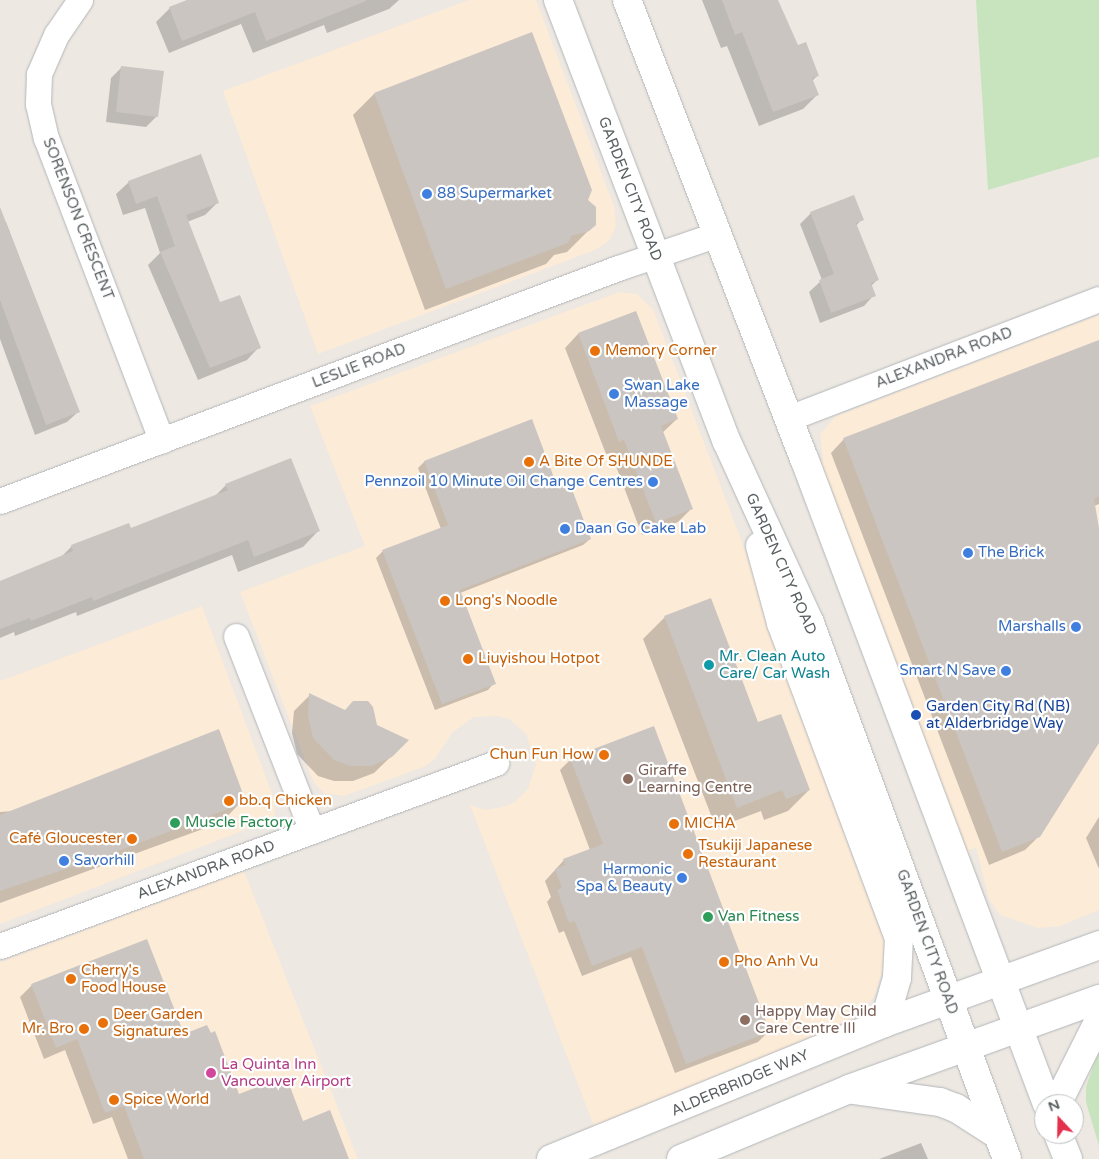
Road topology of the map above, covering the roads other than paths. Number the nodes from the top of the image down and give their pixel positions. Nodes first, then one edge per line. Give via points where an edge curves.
1 (80, 0) edge
2 (558, 0) edge
3 (627, 0) edge
4 (718, 234) junction
5 (656, 257) junction
6 (1099, 299) edge
7 (789, 418) junction
8 (162, 441) junction
9 (750, 495) junction
10 (0, 501) edge
11 (236, 636) dead end
12 (496, 762) dead end
13 (312, 831) junction
14 (1099, 944) edge
15 (0, 946) edge
16 (1000, 980) junction
17 (948, 999) junction
18 (1099, 999) edge
19 (1099, 1020) edge
20 (884, 1023) junction
21 (1018, 1028) junction
22 (966, 1047) junction
23 (849, 1090) junction
24 (1043, 1094) edge
25 (1062, 1094) edge
26 (1062, 1144) edge
27 (1003, 1147) edge
28 (551, 1159) edge
29 (681, 1159) edge
30 (1068, 1159) edge

1 - 8 street, SORENSON CRESCENT via 56,35 39,74 38,104 46,138
2 - 5 main road, GARDEN CITY ROAD
3 - 4 main road
4 - 5 street, LESLIE ROAD
4 - 7 main road
5 - 8 street, LESLIE ROAD via 618,268
5 - 9 main road, GARDEN CITY ROAD
6 - 7 street, ALEXANDRA ROAD
7 - 16 main road
8 - 10 street, LESLIE ROAD
9 - 17 main road, GARDEN CITY ROAD via 810,623
9 - 20 main road via 781,623 899,938 897,978
11 - 13 street
12 - 13 street, ALEXANDRA ROAD
13 - 15 street, ALEXANDRA ROAD
14 - 16 main road, ALDERBRIDGE WAY
16 - 17 main road, ALDERBRIDGE WAY
16 - 21 main road
17 - 20 main road, ALDERBRIDGE WAY
17 - 22 main road, GARDEN CITY ROAD
18 - 21 main road
19 - 25 main road
20 - 28 main road, ALDERBRIDGE WAY
21 - 22 main road
21 - 24 main road
22 - 23 main road
22 - 27 main road, GARDEN CITY ROAD
23 - 27 main road via 940,1102 956,1108
23 - 29 main road
26 - 30 main road

